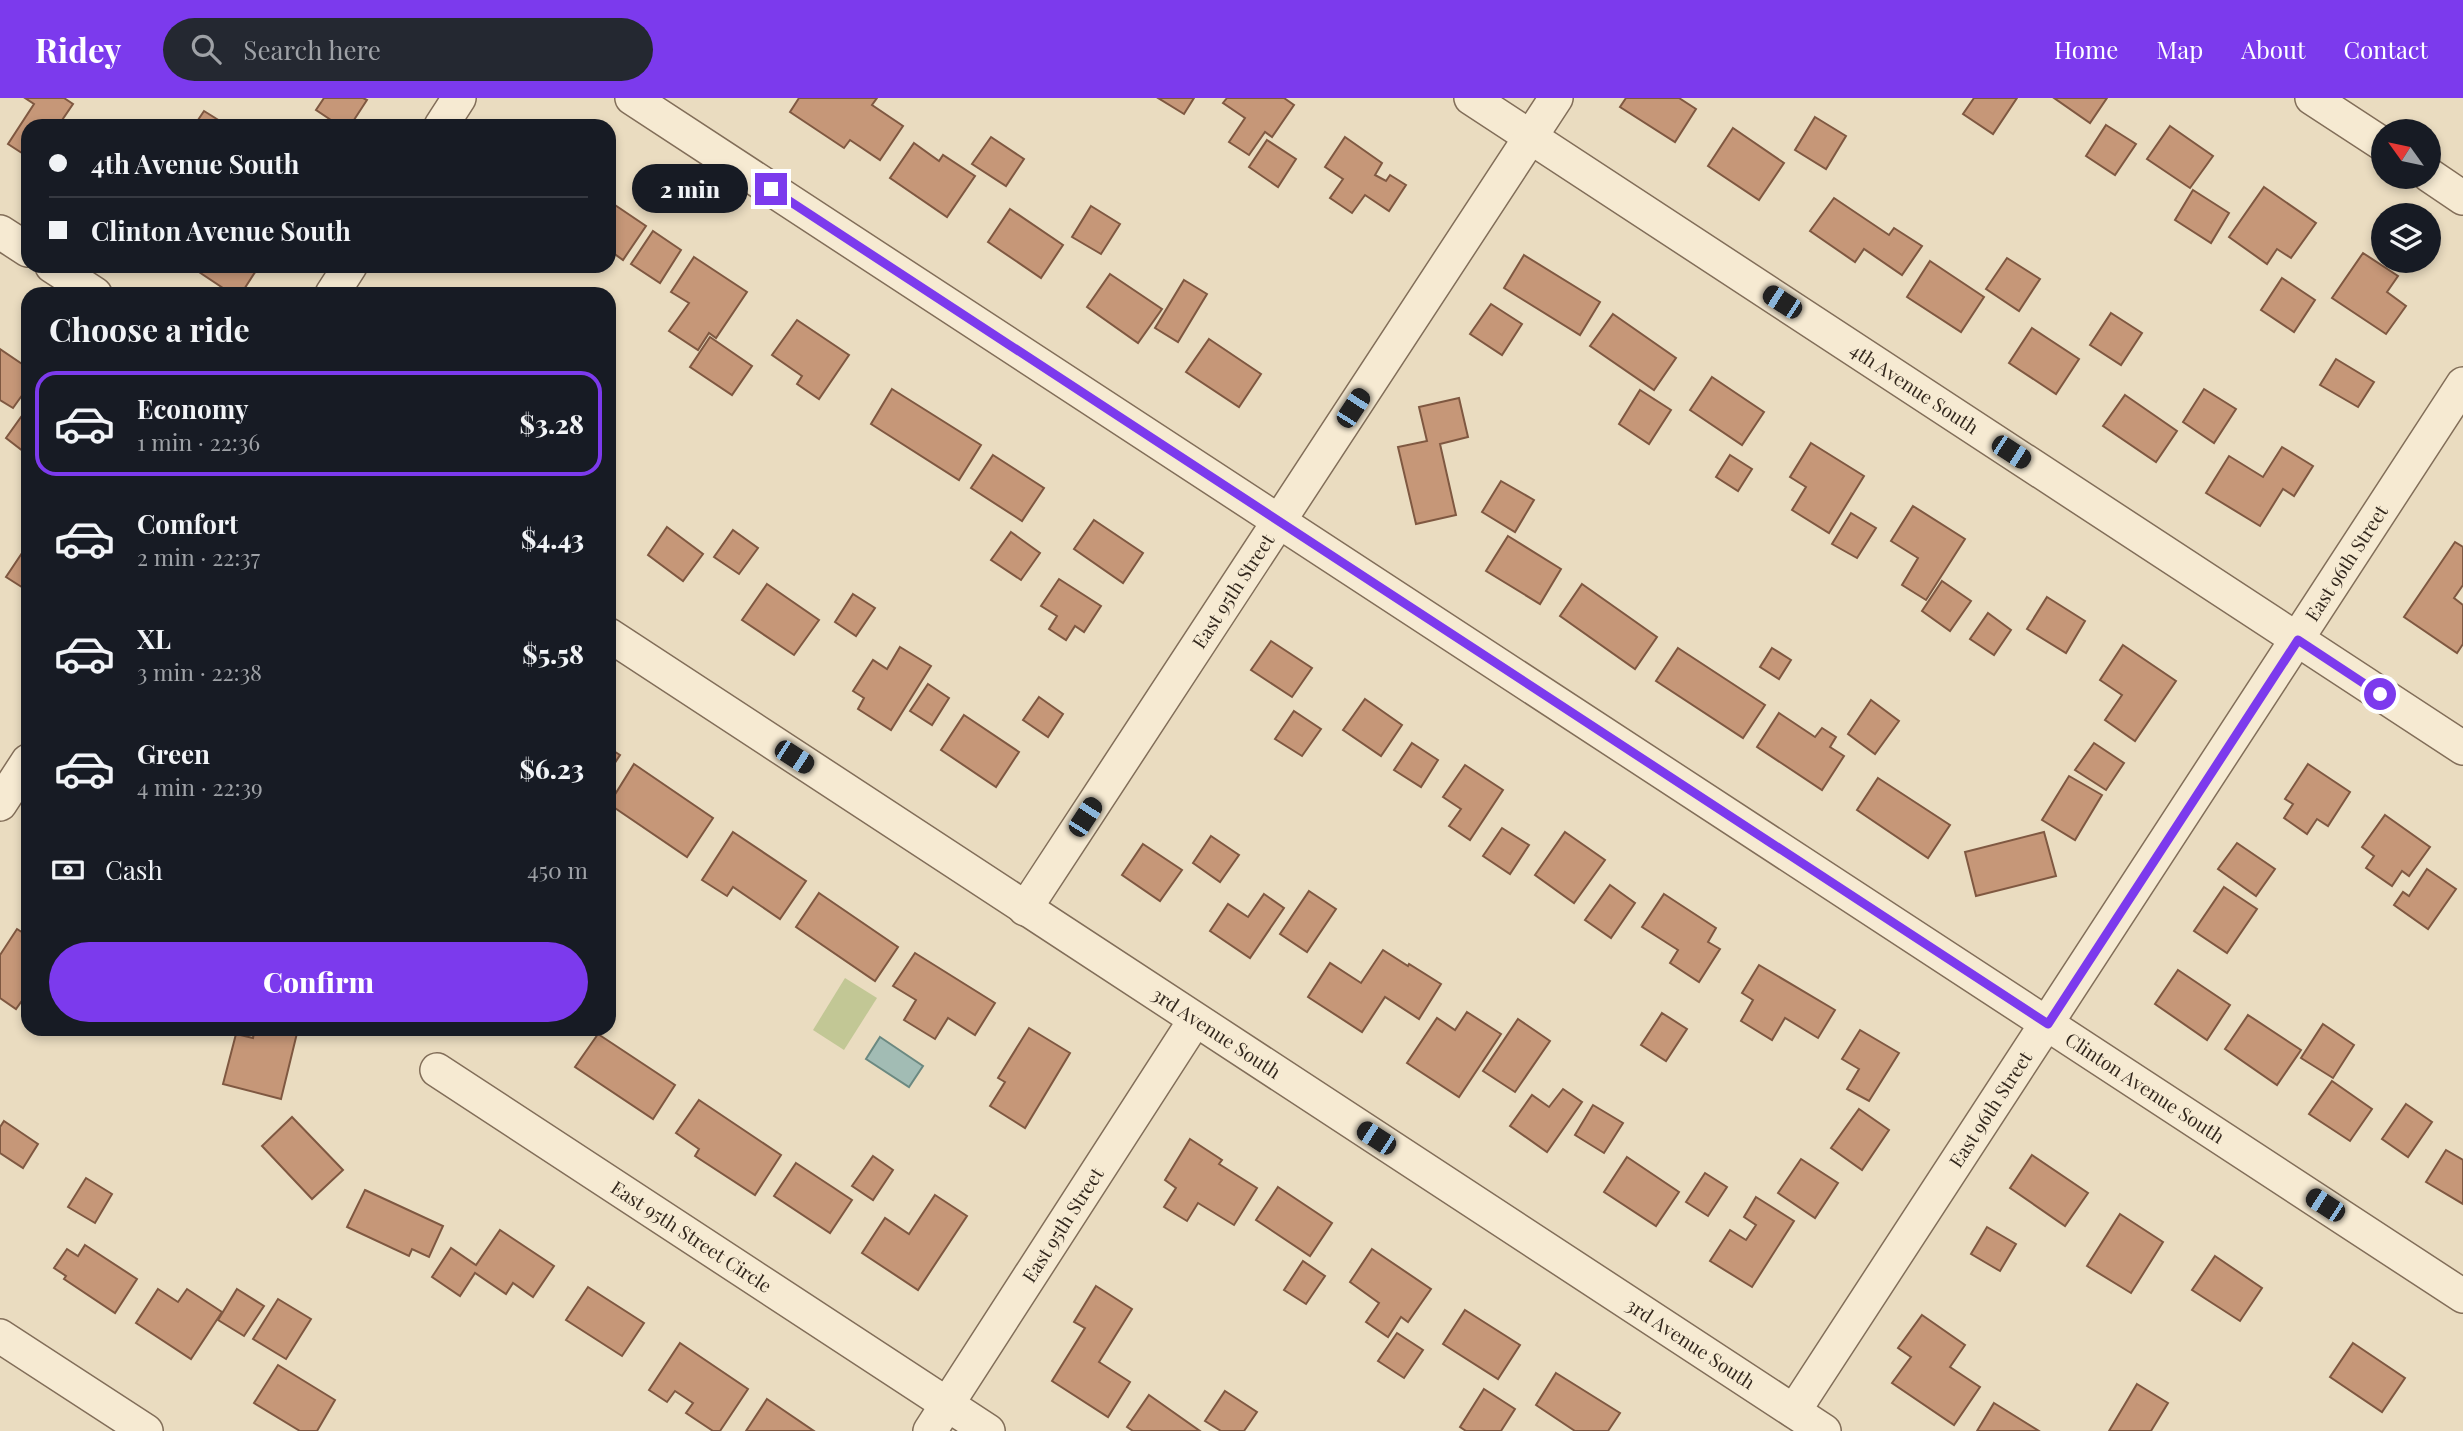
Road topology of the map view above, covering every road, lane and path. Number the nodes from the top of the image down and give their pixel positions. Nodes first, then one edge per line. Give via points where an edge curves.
1 (459, 98) edge
2 (632, 98) edge
3 (1471, 98) edge
4 (1556, 98) edge
5 (2312, 98) edge
6 (446, 119) edge
7 (1531, 137) junction
8 (2371, 137) edge
9 (2441, 183) edge
10 (2463, 198) edge
11 (0, 232) edge
12 (21, 246) edge
13 (63, 273) edge
14 (84, 287) edge
15 (2463, 384) edge
16 (1279, 521) junction
17 (616, 640) edge
18 (2298, 640) junction
19 (2463, 748) edge
20 (1025, 909) junction
21 (1195, 1020) junction
22 (2048, 1024) junction
23 (438, 1070) dead end
24 (2463, 1296) edge
25 (0, 1336) edge
26 (1794, 1411) junction
27 (939, 1418) edge
28 (146, 1431) edge
29 (988, 1431) edge
30 (1824, 1431) edge

1 - 6 street
2 - 16 street, Clinton Avenue South
3 - 7 street, 4th Avenue South
4 - 7 street, East 95th Street
5 - 8 street
7 - 16 street, East 95th Street
7 - 18 street, 4th Avenue South
9 - 10 street
11 - 12 street
13 - 14 street
15 - 18 street, East 96th Street
16 - 20 street, East 95th Street
16 - 22 street, Clinton Avenue South
17 - 20 street, 3rd Avenue South
18 - 19 street, 4th Avenue South
18 - 22 street, East 96th Street
20 - 21 street, 3rd Avenue South
21 - 26 street, 3rd Avenue South
21 - 27 street, East 95th Street
22 - 24 street, Clinton Avenue South
22 - 26 street, East 96th Street
23 - 27 street, East 95th Street Circle
25 - 28 street
26 - 30 street, 3rd Avenue South
27 - 29 street, East 95th Street Circle

